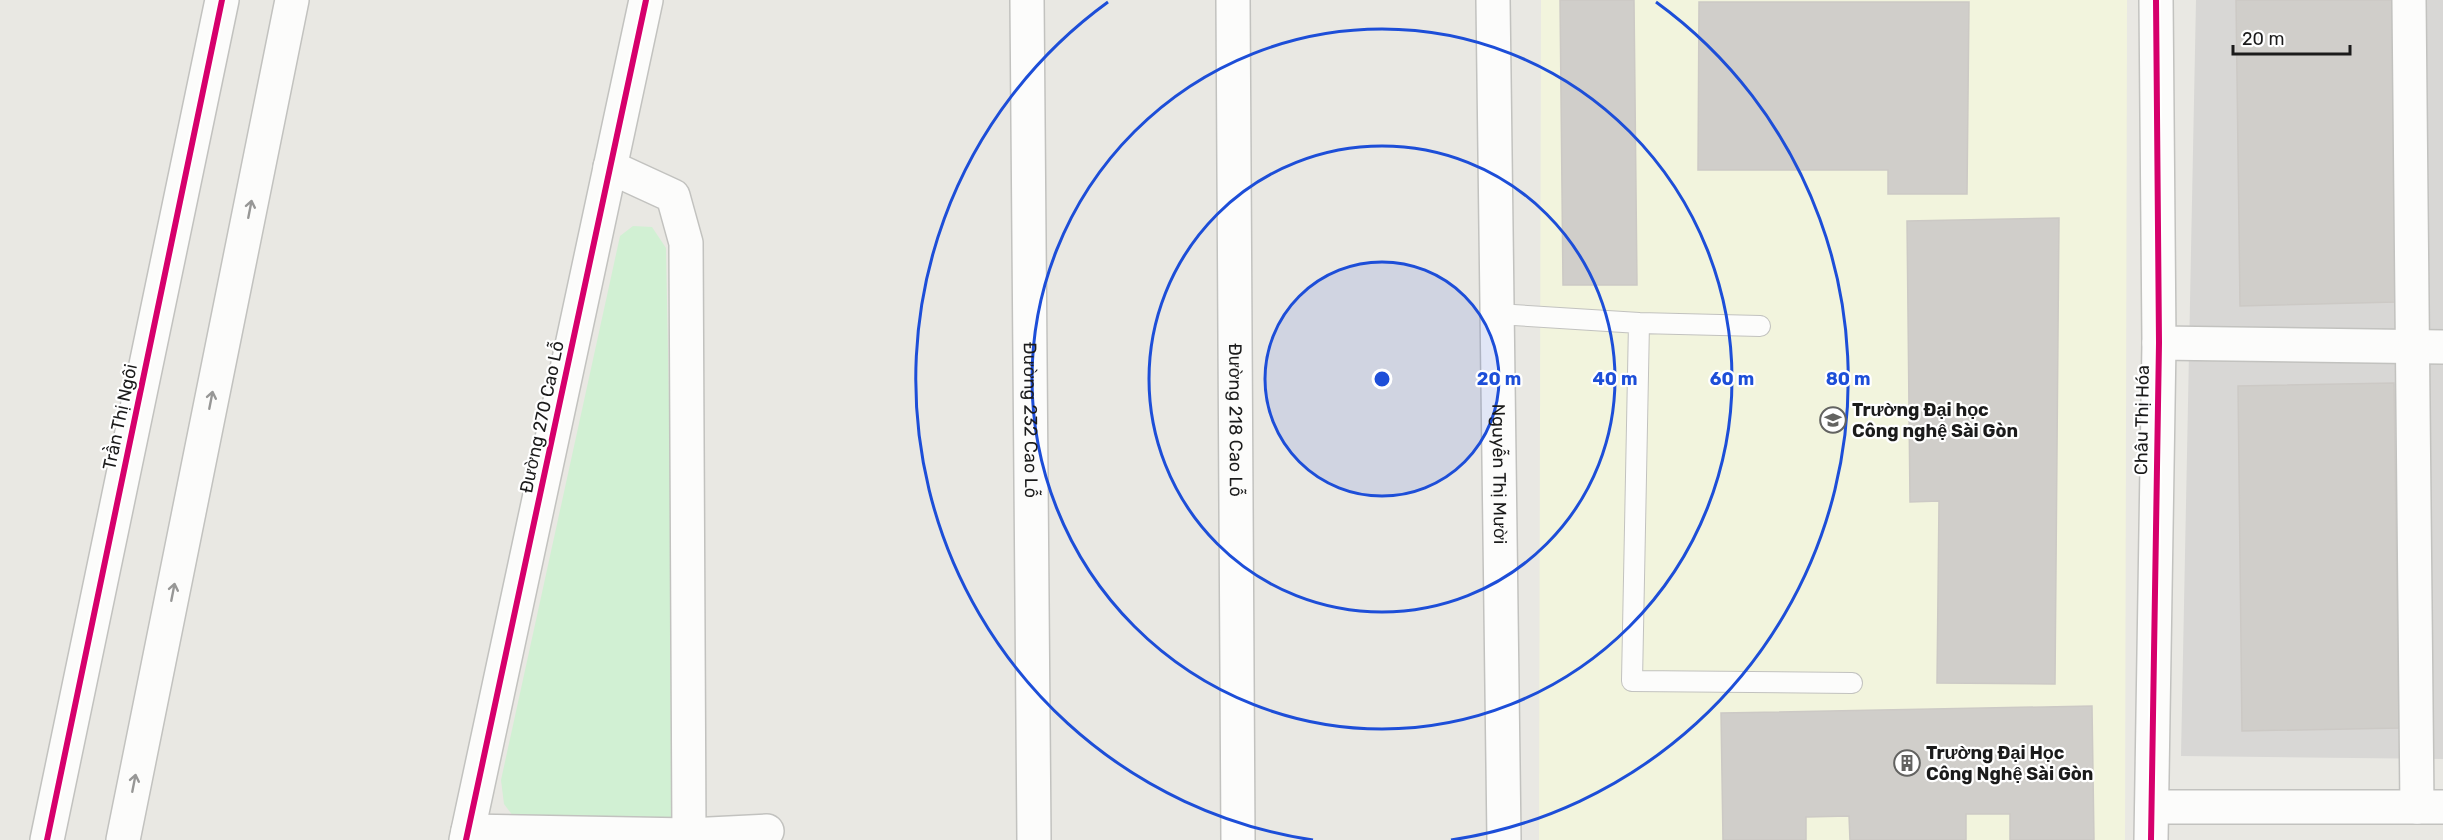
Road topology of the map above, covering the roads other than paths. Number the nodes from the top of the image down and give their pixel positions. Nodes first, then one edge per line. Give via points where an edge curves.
1 (222, 0) edge
2 (292, 0) edge
3 (646, 0) edge
4 (1027, 0) edge
5 (1233, 0) edge
6 (1493, 0) edge
7 (2156, 0) edge
8 (2409, 0) edge
9 (610, 167) junction
10 (1497, 314) junction
11 (1639, 323) junction
12 (1760, 326) dead end
13 (2159, 343) junction
14 (2428, 347) edge
15 (1852, 683) dead end
16 (2152, 807) junction
17 (2430, 807) edge
18 (767, 831) dead end
19 (688, 835) junction
20 (467, 836) edge
21 (48, 840) edge
22 (123, 840) edge
23 (1034, 840) edge
24 (1238, 840) edge
25 (1504, 840) edge
26 (2151, 840) edge

1 - 21 street, Trần Thị Ngôi
22 -> 2 street
3 - 9 street, Đường 270 Cao Lỗ
4 - 23 street, Đường 232 Cao Lỗ
5 - 24 street, Đường 218 Cao Lỗ
6 - 10 street, Nguyễn Thị Mười
7 - 13 street, Châu Thị Hóa
8 - 14 street
9 - 19 street via 673,196 686,243
9 - 20 street, Đường 270 Cao Lỗ
10 - 11 lane
10 - 25 street, Nguyễn Thị Mười
11 - 12 lane
11 - 15 lane via 1632,681
13 - 14 street
13 - 16 street, Châu Thị Hóa
14 - 17 street
16 - 17 street
16 - 26 street, Châu Thị Hóa
18 - 19 street
19 - 20 street

